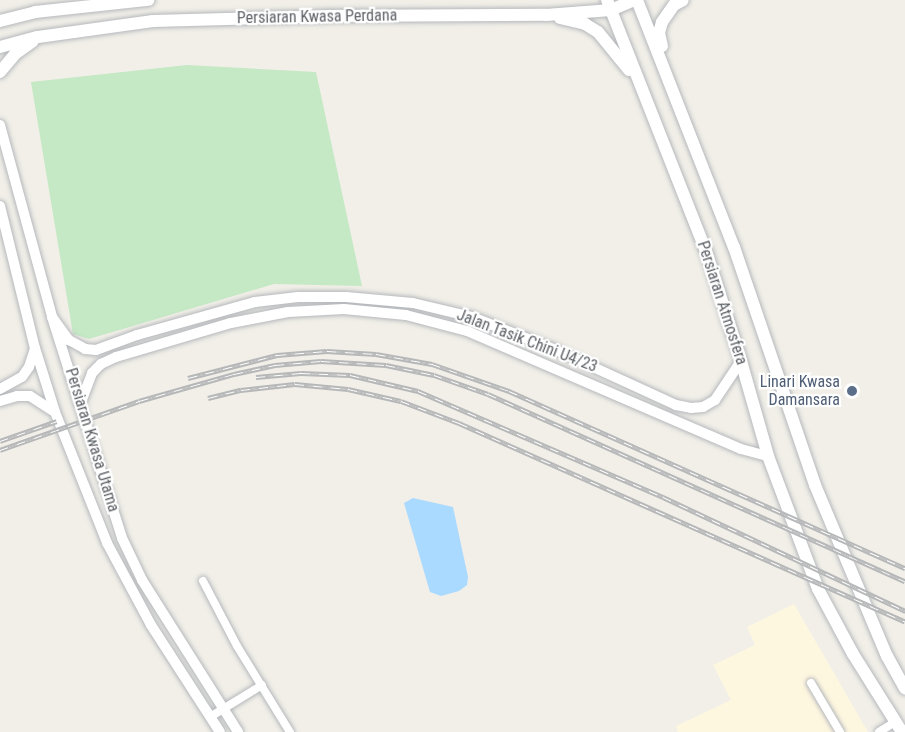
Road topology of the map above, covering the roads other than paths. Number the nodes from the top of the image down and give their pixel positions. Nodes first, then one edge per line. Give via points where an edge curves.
1 (148, 0) edge
2 (636, 0) edge
3 (683, 0) edge
4 (609, 5) edge
5 (0, 11) edge
6 (35, 12) junction
7 (546, 15) junction
8 (0, 21) edge
9 (38, 37) junction
10 (0, 47) edge
11 (0, 72) edge
12 (667, 74) junction
13 (640, 85) junction
14 (0, 125) edge
15 (0, 206) edge
16 (52, 317) junction
17 (35, 348) junction
18 (741, 360) junction
19 (0, 388) edge
20 (0, 401) edge
21 (81, 402) junction
22 (56, 412) junction
23 (768, 456) junction
24 (203, 580) dead end
25 (811, 683) dead end
26 (262, 685) junction
27 (905, 688) edge
28 (224, 709) junction
29 (210, 717) junction
30 (898, 727) edge
31 (220, 732) edge
32 (238, 732) edge
33 (290, 732) edge
34 (840, 732) edge
35 (879, 732) edge

1 - 6 main road
2 - 4 main road, Persiaran Kwasa Perdana
2 - 12 main road, Persiaran Atmosfera
3 - 12 main road via 667,14 659,33
4 - 7 main road, Persiaran Kwasa Perdana
4 - 13 main road, Persiaran Atmosfera
5 - 6 main road
6 - 8 main road
7 - 9 main road, Persiaran Kwasa Perdana via 153,21
7 - 13 main road via 585,24 598,32
9 - 10 main road, Persiaran Kwasa Perdana
9 - 11 main road via 15,54
12 - 27 main road, Persiaran Atmosfera via 734,247 815,485 887,656
13 - 18 main road, Persiaran Atmosfera via 706,251
14 - 16 street, Persiaran Kwasa Utama
15 - 17 street, Persiaran Kwasa Utama
16 - 18 street, Jalan Tasik Chini U4/23 via 69,340 96,350 255,302 346,297 413,303 471,317 690,408 703,407 715,400
16 - 21 street, Persiaran Kwasa Utama
17 - 19 street via 30,367 22,377
17 - 22 street, Persiaran Kwasa Utama
18 - 23 main road, Persiaran Atmosfera
20 - 22 street via 30,396
21 - 23 street, Jalan Tasik Chini U4/23 via 92,374 101,363 116,357 231,322 288,312 344,309 406,315 467,331
21 - 28 street, Persiaran Kwasa Utama via 122,538 142,580
22 - 29 street, Persiaran Kwasa Utama via 107,543 151,625
23 - 30 main road, Persiaran Atmosfera via 818,589
24 - 26 street
25 - 34 street
26 - 28 street
26 - 33 street
28 - 29 street
28 - 32 street, Persiaran Kwasa Utama
29 - 31 street, Persiaran Kwasa Utama
30 - 35 street

